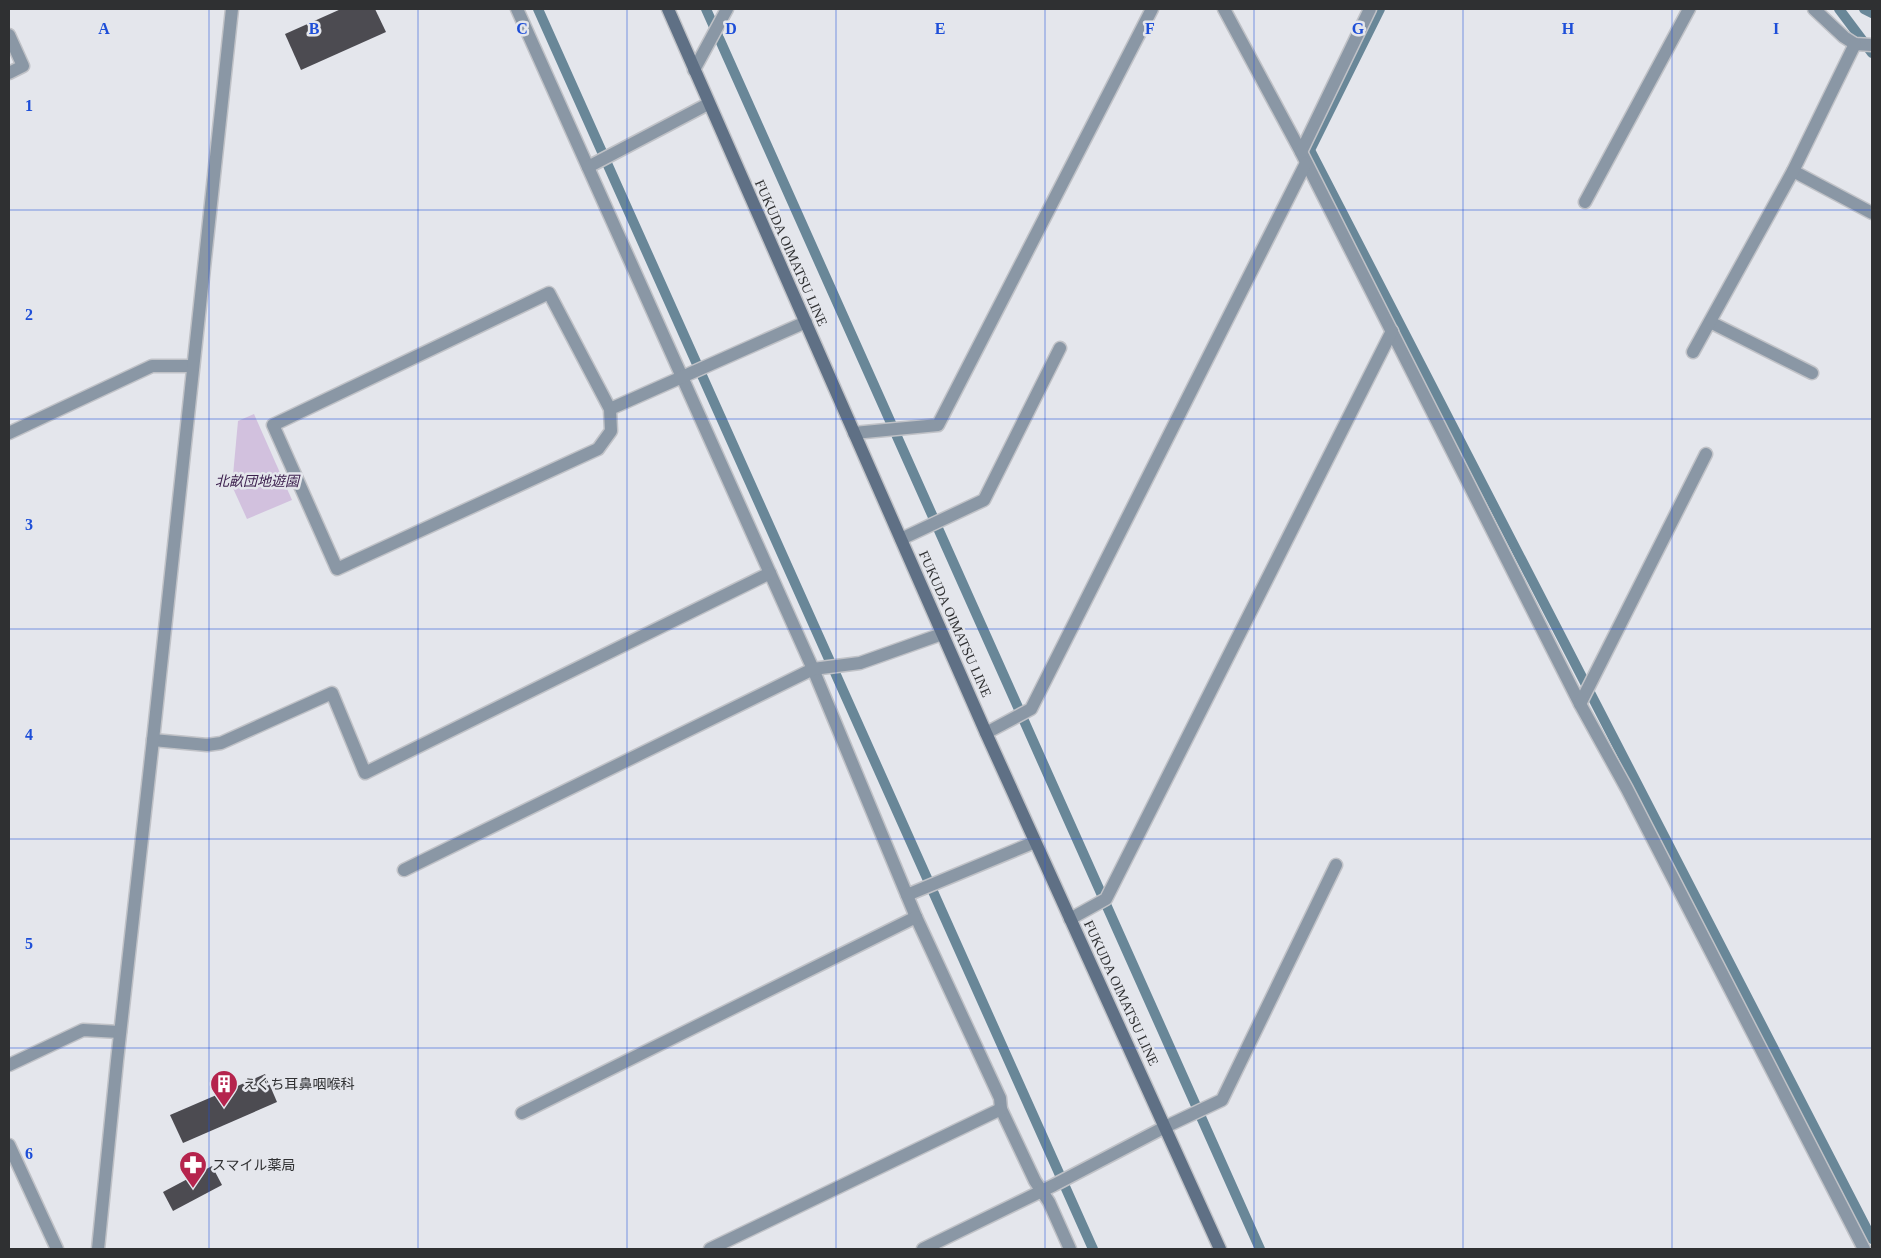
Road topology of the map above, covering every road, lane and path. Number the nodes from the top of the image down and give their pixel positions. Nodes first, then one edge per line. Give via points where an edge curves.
1 (232, 9) edge
2 (517, 9) edge
3 (668, 9) edge
4 (1152, 9) edge
5 (1224, 9) edge
6 (1370, 9) edge
7 (1689, 9) edge
8 (1814, 9) edge
9 (724, 14) edge
10 (9, 35) edge
11 (1864, 44) edge
12 (694, 70) junction
13 (9, 73) edge
14 (708, 104) junction
15 (1304, 158) junction
16 (591, 166) junction
17 (1793, 171) junction
18 (1585, 202) dead end
19 (1872, 213) edge
20 (806, 322) junction
21 (1710, 322) junction
22 (1392, 331) junction
23 (1060, 348) dead end
24 (1693, 352) dead end
25 (193, 366) junction
26 (1812, 372) dead end
27 (686, 376) junction
28 (610, 409) junction
29 (854, 433) junction
30 (9, 434) edge
31 (1706, 454) dead end
32 (901, 539) junction
33 (770, 573) junction
34 (942, 634) junction
35 (817, 668) junction
36 (1582, 699) junction
37 (986, 734) junction
38 (153, 740) junction
39 (1035, 842) junction
40 (1336, 865) dead end
41 (404, 870) dead end
42 (912, 893) junction
43 (916, 917) junction
44 (1070, 919) junction
45 (120, 1032) junction
46 (9, 1064) edge
47 (1001, 1109) junction
48 (522, 1113) dead end
49 (1165, 1127) junction
50 (9, 1145) edge
51 (1042, 1190) junction
52 (57, 1249) edge
53 (98, 1249) edge
54 (710, 1249) edge
55 (923, 1249) edge
56 (1070, 1249) edge
57 (1220, 1249) edge
58 (1864, 1249) edge

1 - 25 street
2 - 16 street
3 - 12 main road, FUKUDA OIMATSU LINE
4 - 29 street via 938,425
5 - 15 street
6 - 15 street
7 - 18 street
8 - 11 street via 1844,38
9 - 12 street
10 - 13 street via 23,66
11 - 17 street
12 - 14 main road, FUKUDA OIMATSU LINE
14 - 16 street
14 - 20 main road, FUKUDA OIMATSU LINE
15 - 22 street
15 - 37 street via 1031,709
16 - 27 street
17 - 19 street
17 - 21 street
20 - 27 street
20 - 29 main road, FUKUDA OIMATSU LINE
21 - 24 street
21 - 26 street
22 - 36 street
22 - 44 street via 1101,902
23 - 32 street via 984,500
25 - 30 street via 152,366
25 - 38 street
27 - 28 street
27 - 33 street
28 - 28 street via 611,431 598,449 337,569 273,425 548,293
29 - 32 main road, FUKUDA OIMATSU LINE
31 - 36 street
32 - 34 main road, FUKUDA OIMATSU LINE
33 - 35 street
33 - 38 street via 365,773 332,693 221,743 207,745
34 - 35 street via 860,663
34 - 37 main road, FUKUDA OIMATSU LINE
35 - 41 street
35 - 42 street
36 - 58 street
37 - 39 main road, FUKUDA OIMATSU LINE
38 - 45 street
39 - 42 street
39 - 44 main road, FUKUDA OIMATSU LINE
40 - 49 street via 1222,1100
42 - 43 street
43 - 47 street via 1000,1098
43 - 48 street
44 - 49 main road, FUKUDA OIMATSU LINE
45 - 46 street via 83,1030
45 - 53 street
47 - 51 street
47 - 54 street
49 - 51 street
49 - 57 main road, FUKUDA OIMATSU LINE
50 - 52 street
51 - 55 street
51 - 56 street

